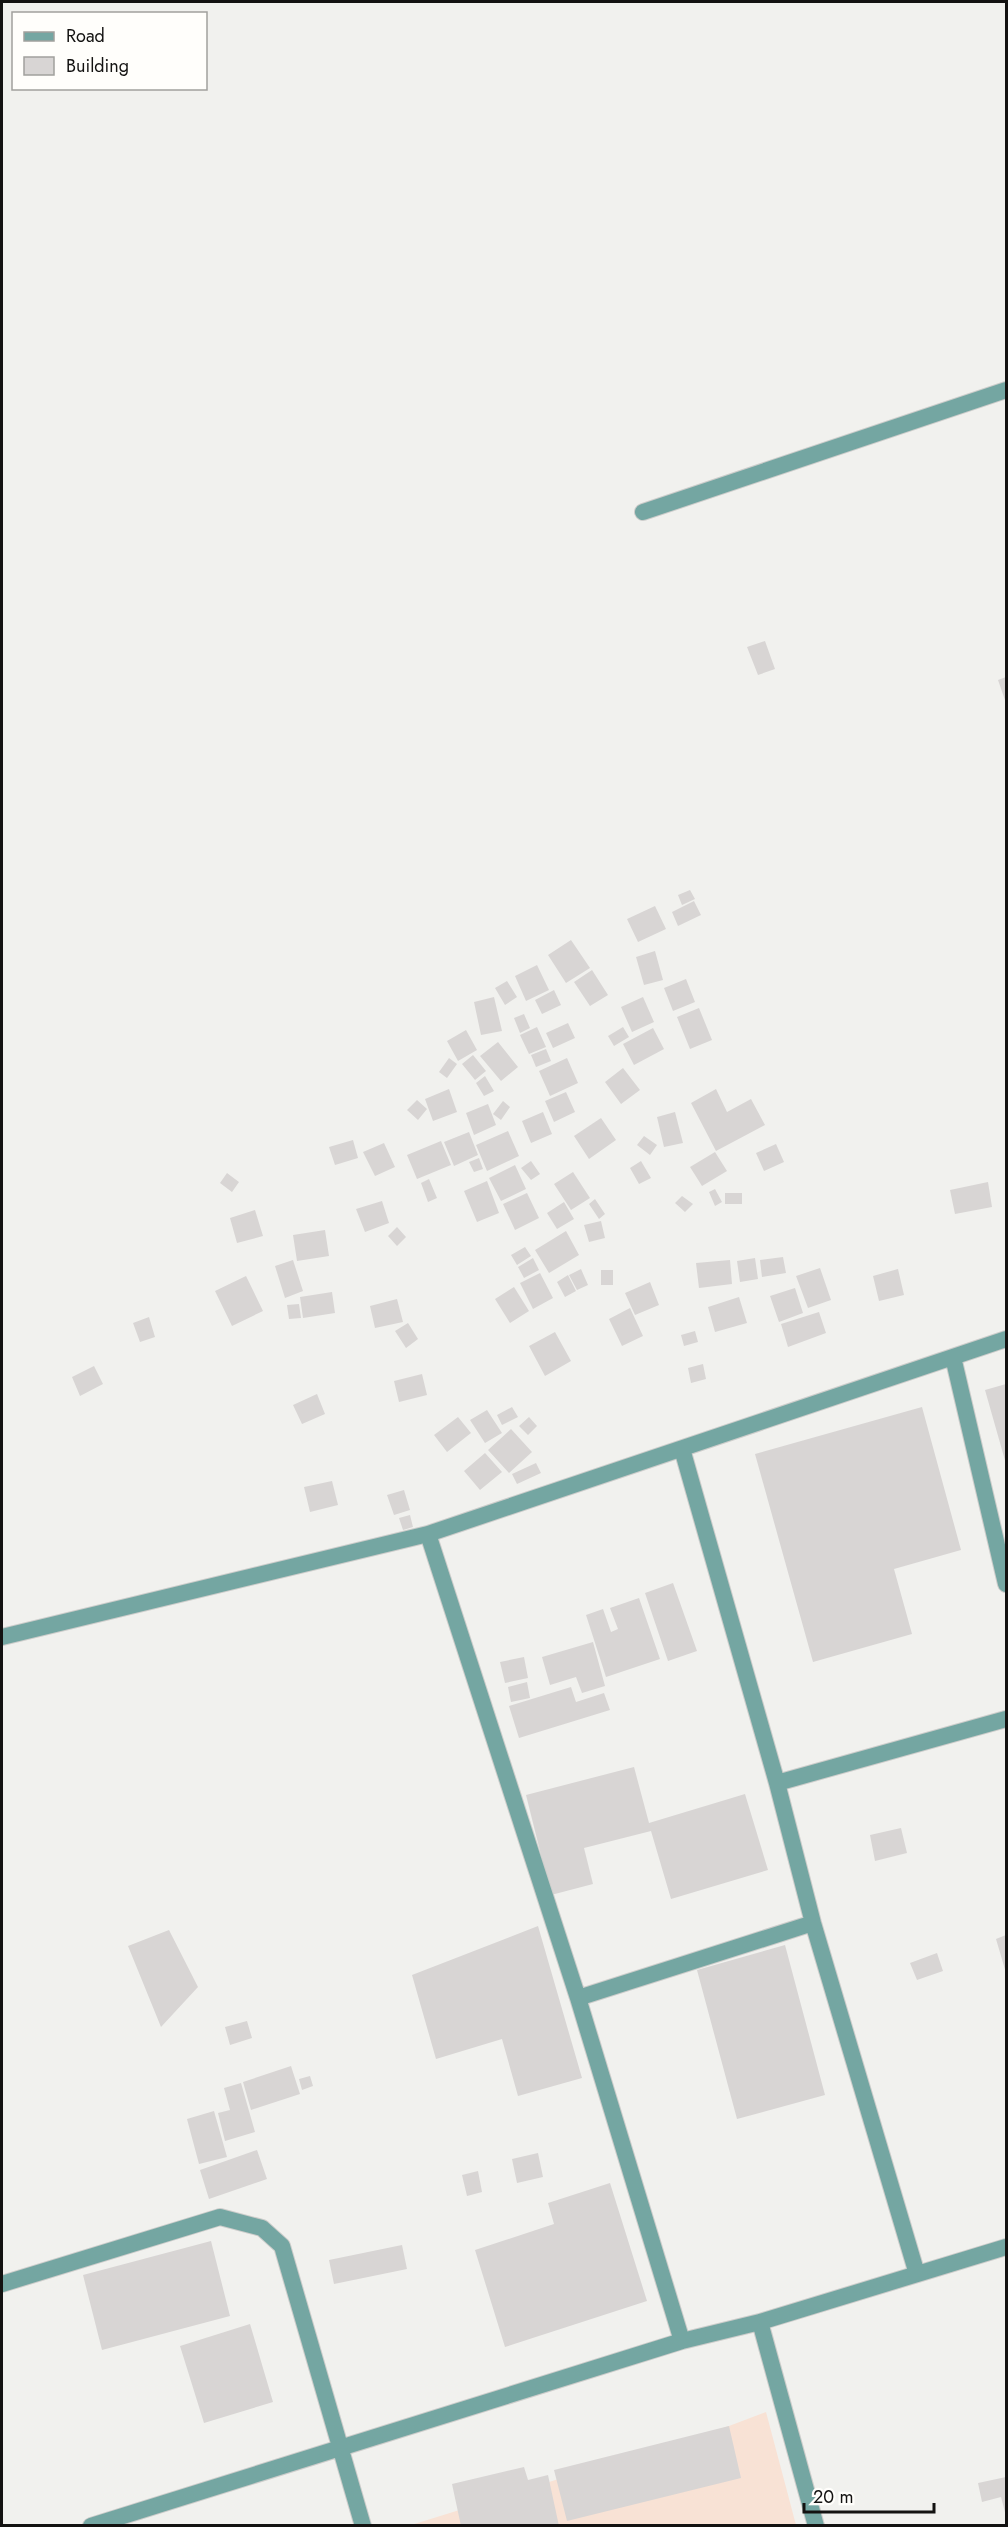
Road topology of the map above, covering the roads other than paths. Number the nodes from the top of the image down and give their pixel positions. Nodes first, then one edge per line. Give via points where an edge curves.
1 (1006, 390) edge
2 (643, 512) dead end
3 (1006, 1339) edge
4 (953, 1357) junction
5 (682, 1449) junction
6 (428, 1534) junction
7 (1006, 1580) edge
8 (2, 1637) edge
9 (1006, 1719) edge
10 (777, 1783) junction
11 (813, 1923) junction
12 (578, 1998) junction
13 (1006, 2247) edge
14 (917, 2274) junction
15 (2, 2284) edge
16 (760, 2322) junction
17 (682, 2341) junction
18 (342, 2449) junction
19 (91, 2526) edge
20 (363, 2526) edge
21 (816, 2526) edge

1 - 2 street
3 - 4 street
4 - 5 street
4 - 7 street
5 - 6 street
5 - 10 street
6 - 8 street
6 - 12 street
9 - 10 street
10 - 11 street
11 - 12 street
11 - 14 street
12 - 17 street
13 - 14 street
14 - 16 street
15 - 18 street via 220,2217 262,2228 282,2246
16 - 17 street
16 - 21 street
17 - 18 street
18 - 19 street
18 - 20 street

